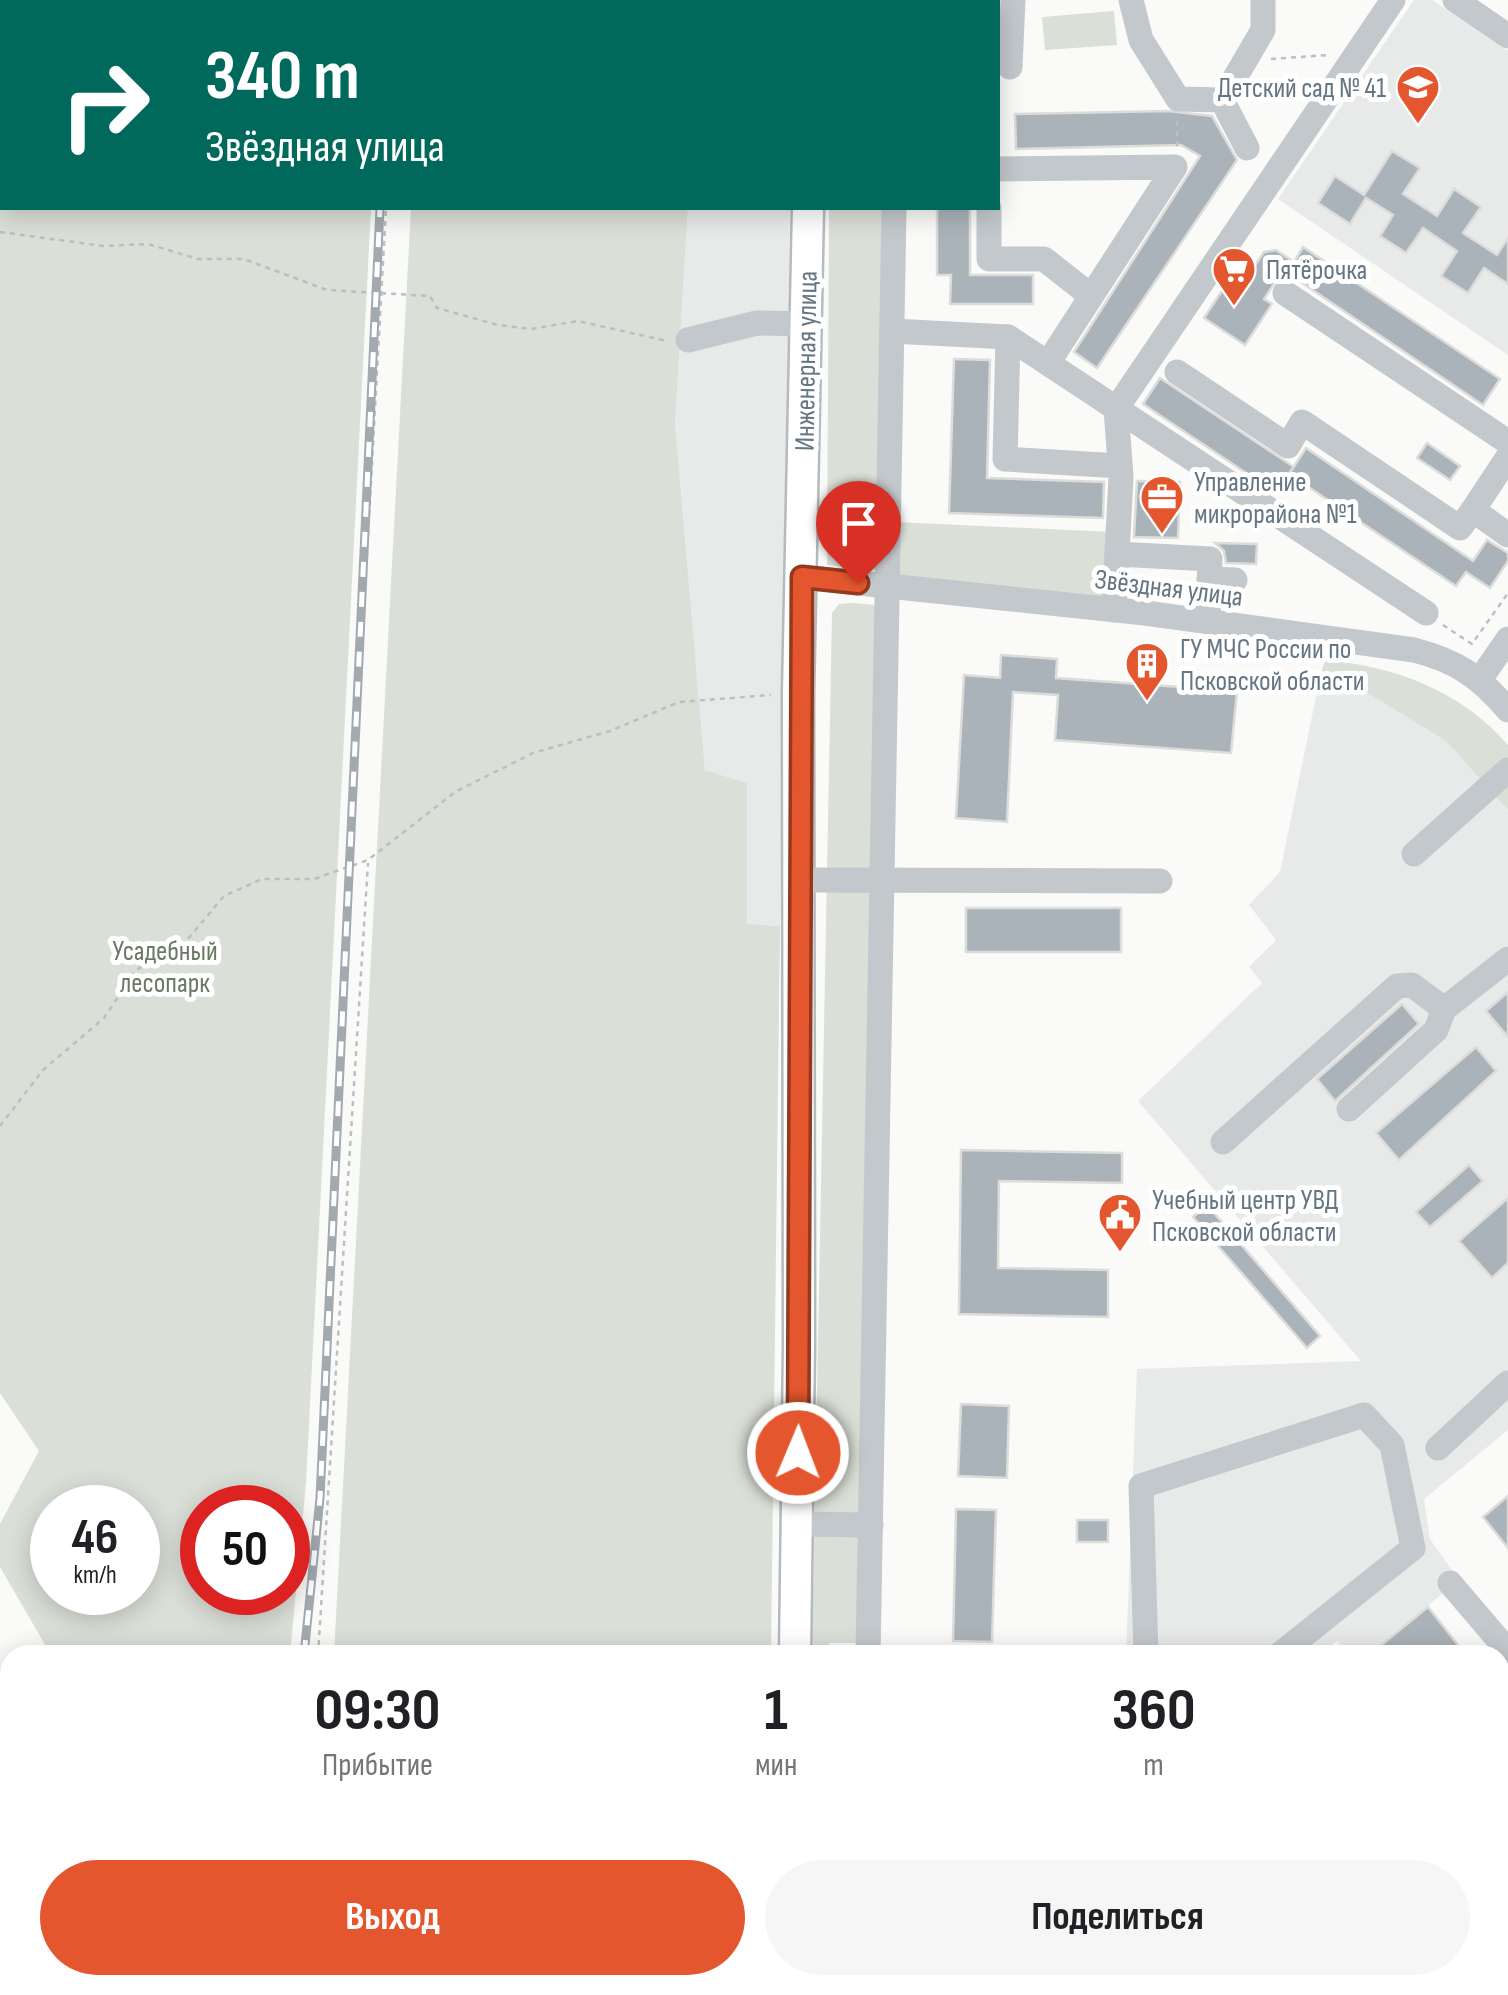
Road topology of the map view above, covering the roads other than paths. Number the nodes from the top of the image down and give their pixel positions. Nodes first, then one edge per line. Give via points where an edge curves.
1 (1012, 0) edge
2 (1132, 0) edge
3 (1263, 0) edge
4 (1393, 0) edge
5 (1455, 0) edge
6 (1508, 36) edge
7 (1010, 67) dead end
8 (1222, 100) junction
9 (1247, 148) dead end
10 (1000, 169) edge
11 (808, 210) edge
12 (894, 210) edge
13 (988, 210) edge
14 (1285, 293) dead end
15 (1092, 296) junction
16 (806, 324) junction
17 (892, 330) junction
18 (1008, 337) junction
19 (688, 340) road end
20 (1048, 363) junction
21 (1177, 372) dead end
22 (1116, 409) junction
23 (1508, 442) edge
24 (1508, 458) edge
25 (1120, 466) junction
26 (1473, 510) junction
27 (1508, 534) edge
28 (1117, 554) junction
29 (802, 577) junction
30 (887, 586) junction
31 (1114, 610) junction
32 (1426, 613) road end
33 (1208, 622) junction
34 (1508, 638) edge
35 (1481, 678) junction
36 (1508, 710) edge
37 (1508, 770) edge
38 (1414, 854) dead end
39 (800, 880) junction
40 (882, 881) junction
41 (1160, 881) dead end
42 (1508, 959) edge
43 (1444, 1009) junction
44 (1349, 1109) dead end
45 (1224, 1142) dead end
46 (1508, 1383) edge
47 (1438, 1448) dead end
48 (797, 1524) junction
49 (871, 1525) junction
50 (1450, 1583) dead end
51 (794, 1645) edge
52 (868, 1645) edge
53 (1146, 1645) edge
54 (1292, 1645) edge
55 (1503, 1645) edge

1 - 7 street
2 - 8 street via 1141,40 1178,98
3 - 8 street via 1263,30
4 - 22 street
5 - 6 street
8 - 9 street
10 - 15 street via 1175,168
11 - 16 main road, Инженерная улица
12 - 17 street
13 - 15 street via 989,259 1044,259
14 - 23 street
15 - 20 street
16 - 19 street via 757,323
16 - 29 main road, Инженерная улица
17 - 18 street
17 - 30 street
18 - 20 street
18 - 25 street via 1005,459
20 - 22 street
21 - 26 street via 1288,446 1302,422 1460,528
22 - 25 street
22 - 32 street
24 - 26 street
25 - 28 street
26 - 27 street
28 - 31 street
28 - 33 street via 1210,560 1222,579
29 - 30 street, Звёздная улица
29 - 39 main road, Инженерная улица
30 - 31 street, Звёздная улица
30 - 40 street
31 - 33 street, Звёздная улица
33 - 35 street, Звёздная улица via 1414,650 1451,659
34 - 35 street
35 - 36 street, Звёздная улица
37 - 38 street
39 - 40 street
39 - 48 main road, Инженерная улица
40 - 41 street
40 - 49 street
42 - 43 street
43 - 44 street via 1436,1030
43 - 45 street via 1412,985 1397,986
46 - 47 street
48 - 49 street
48 - 51 main road, Инженерная улица
49 - 52 street
50 - 55 street
53 - 54 street via 1141,1486 1364,1415 1392,1445 1413,1548

